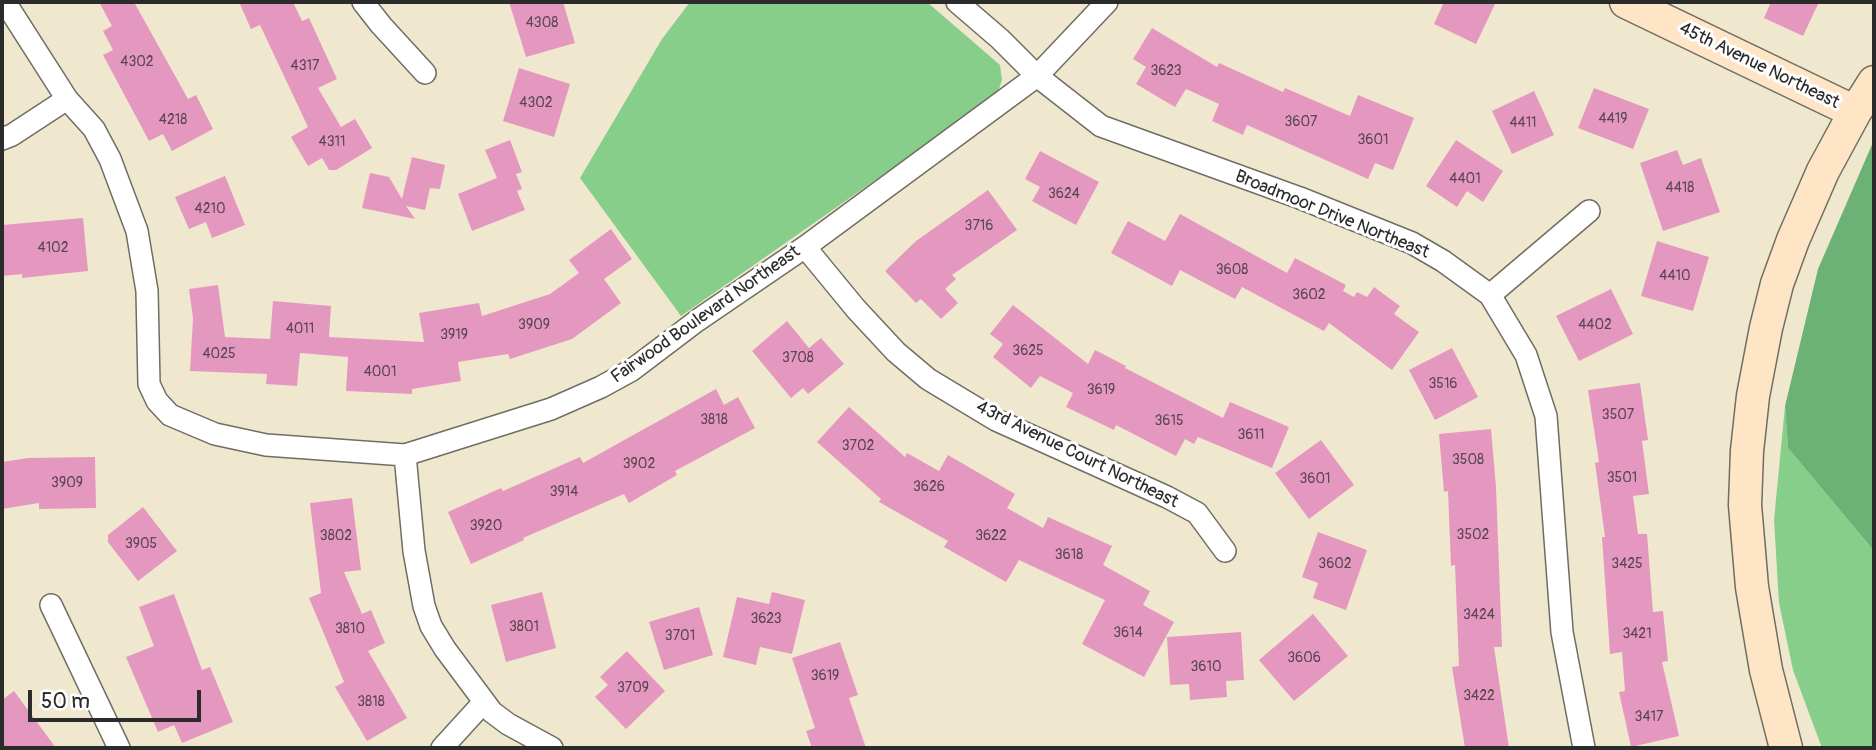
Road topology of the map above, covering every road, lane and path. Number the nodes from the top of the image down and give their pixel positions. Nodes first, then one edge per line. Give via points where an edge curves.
1 (5, 2) edge
2 (363, 2) edge
3 (957, 2) edge
4 (1107, 2) edge
5 (1626, 2) edge
6 (425, 73) dead end
7 (1037, 76) junction
8 (1874, 82) edge
9 (67, 99) junction
10 (1855, 112) junction
11 (2, 139) edge
12 (1589, 211) dead end
13 (805, 247) junction
14 (1490, 295) junction
15 (405, 455) junction
16 (1225, 551) dead end
17 (51, 605) dead end
18 (483, 703) junction
19 (120, 748) edge
20 (442, 748) edge
21 (552, 748) edge
22 (1584, 748) edge
23 (1787, 748) edge

1 - 9 street
2 - 6 street
3 - 7 street, Broadmoor Drive Northeast
4 - 7 street, Fairwood Boulevard Northeast
5 - 10 street, 45th Avenue Northeast
7 - 13 street, Fairwood Boulevard Northeast
7 - 14 street, Broadmoor Drive Northeast via 1101,126 1412,243
8 - 10 street
9 - 11 street
9 - 15 street, Fairwood Boulevard Northeast via 94,129 110,159 137,231 147,291 149,384 170,415 215,434 266,445
10 - 23 street via 1823,171 1777,284 1746,451 1752,587 1766,670
12 - 14 street
13 - 15 street, Fairwood Boulevard Northeast via 632,370 601,387 551,409
13 - 16 street, 43rd Avenue Court Northeast via 880,335 928,379 996,420 1196,513
14 - 22 street, Broadmoor Drive Northeast via 1526,355 1546,416 1562,632
15 - 18 street via 424,606 445,649
17 - 19 street
18 - 20 street
18 - 21 street

